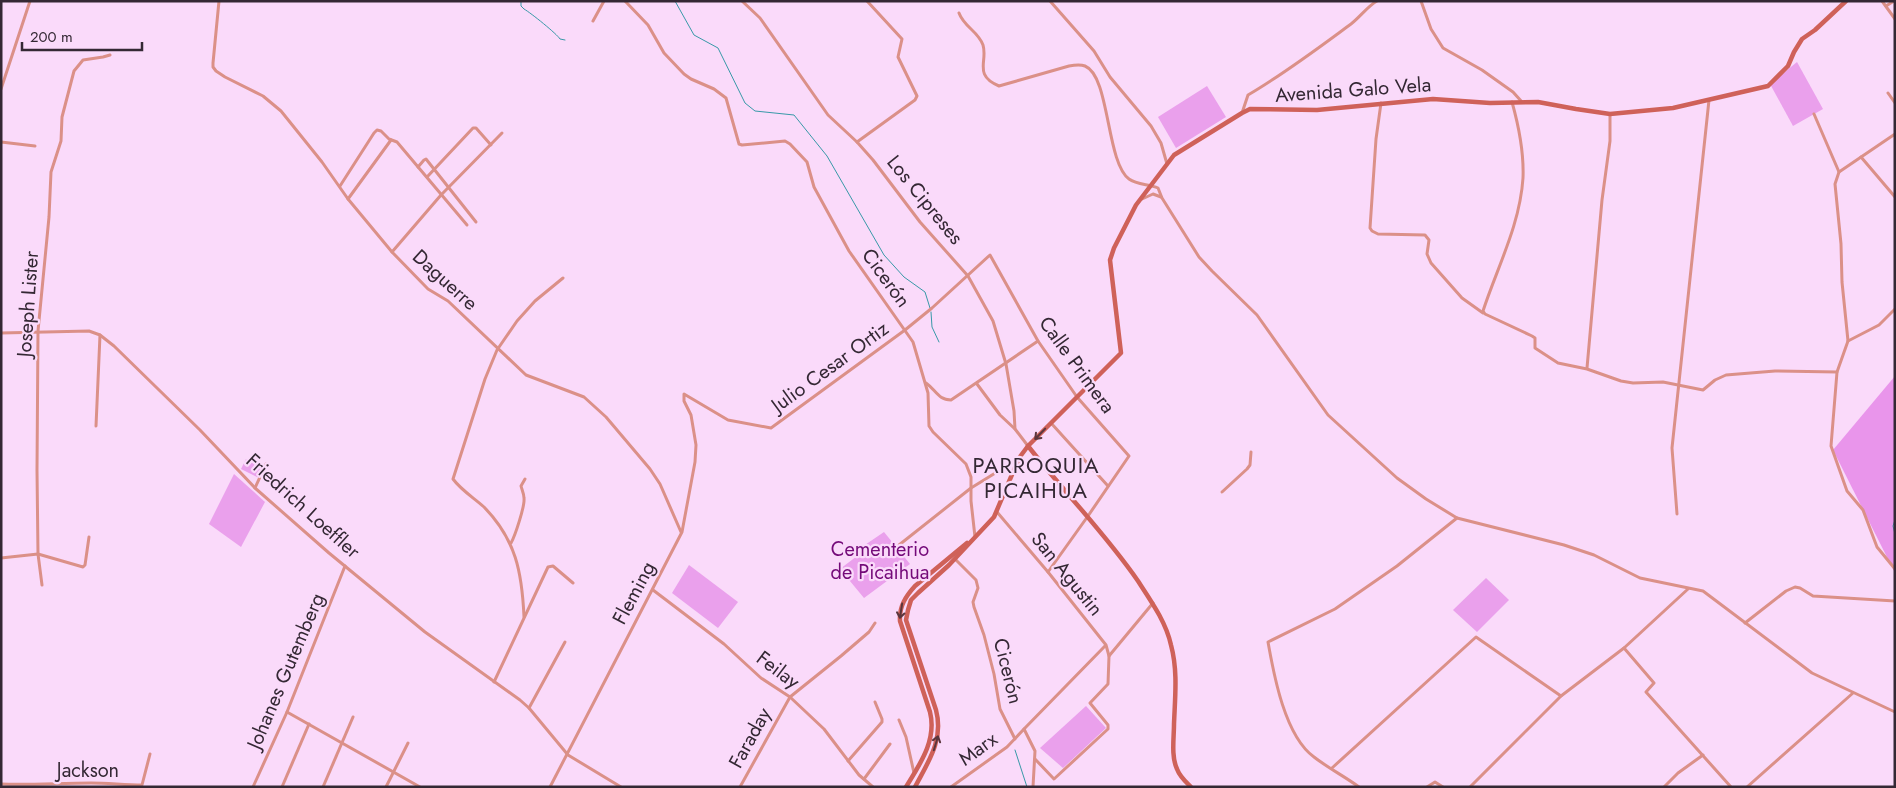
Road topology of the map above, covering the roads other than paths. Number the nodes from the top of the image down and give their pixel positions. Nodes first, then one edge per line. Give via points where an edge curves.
1 (30, 1) edge
2 (219, 1) edge
3 (604, 1) edge
4 (625, 1) edge
5 (742, 1) edge
6 (867, 1) edge
7 (1050, 1) edge
8 (1377, 1) edge
9 (1421, 1) edge
10 (1846, 1) edge
11 (1882, 1) edge
12 (1894, 1) edge
13 (1886, 6) junction
14 (959, 14) dead end
15 (1895, 19) edge
16 (593, 20) dead end
17 (110, 54) dead end
18 (1, 89) edge
19 (1888, 93) dead end
20 (1708, 100) junction
21 (1512, 102) junction
22 (1522, 102) junction
23 (1894, 102) edge
24 (1381, 103) junction
25 (1242, 113) junction
26 (1610, 114) junction
27 (1814, 114) dead end
28 (502, 133) dead end
29 (1895, 134) edge
30 (391, 140) junction
31 (1, 142) edge
32 (857, 142) junction
33 (491, 145) junction
34 (35, 146) dead end
35 (1862, 157) junction
36 (1167, 164) junction
37 (418, 167) junction
38 (434, 169) junction
39 (1839, 172) junction
40 (427, 177) junction
41 (340, 186) junction
42 (1149, 186) junction
43 (448, 188) junction
44 (441, 195) junction
45 (1895, 197) edge
46 (1162, 198) junction
47 (348, 199) junction
48 (1136, 205) junction
49 (476, 222) dead end
50 (467, 225) dead end
51 (392, 252) junction
52 (968, 276) junction
53 (563, 278) dead end
54 (1895, 309) edge
55 (1483, 313) junction
56 (906, 330) junction
57 (38, 331) junction
58 (1, 333) edge
59 (100, 335) junction
60 (1848, 341) junction
61 (1038, 342) junction
62 (497, 350) junction
63 (1006, 364) junction
64 (1587, 369) junction
65 (1837, 372) junction
66 (925, 383) junction
67 (977, 384) junction
68 (1678, 386) junction
69 (1077, 397) junction
70 (684, 401) joint
71 (1050, 423) junction
72 (96, 426) dead end
73 (1015, 429) junction
74 (1028, 446) junction
75 (1251, 452) dead end
76 (1019, 458) junction
77 (266, 464) dead end
78 (526, 479) dead end
79 (1108, 486) junction
80 (255, 488) junction
81 (971, 488) junction
82 (1222, 492) dead end
83 (997, 512) junction
84 (1676, 514) dead end
85 (1088, 516) junction
86 (1457, 518) junction
87 (682, 532) junction
88 (89, 537) dead end
89 (975, 537) junction
90 (971, 542) junction
91 (511, 543) junction
92 (899, 545) dead end
93 (38, 554) junction
94 (1, 558) edge
95 (955, 559) junction
96 (345, 566) junction
97 (1895, 569) edge
98 (1048, 572) junction
99 (572, 583) dead end
100 (42, 585) dead end
101 (1688, 589) junction
102 (653, 590) junction
103 (1895, 601) edge
104 (1153, 603) junction
105 (524, 617) junction
106 (1745, 622) junction
107 (875, 623) dead end
108 (565, 642) dead end
109 (1106, 645) junction
110 (1624, 648) junction
111 (1109, 656) junction
112 (494, 682) junction
113 (1853, 694) junction
114 (1561, 696) junction
115 (790, 697) junction
116 (875, 702) dead end
117 (529, 708) junction
118 (287, 712) junction
119 (1895, 712) edge
120 (353, 717) dead end
121 (899, 720) dead end
122 (309, 724) junction
123 (1024, 730) junction
124 (1016, 739) junction
125 (342, 743) junction
126 (408, 743) dead end
127 (890, 744) dead end
128 (150, 754) dead end
129 (1704, 754) junction
130 (568, 755) junction
131 (1036, 759) junction
132 (848, 761) junction
133 (1332, 768) junction
134 (394, 772) junction
135 (914, 773) junction
136 (864, 779) junction
137 (1, 784) edge
138 (254, 786) edge
139 (282, 787) edge
140 (324, 787) edge
141 (386, 787) edge
142 (420, 787) edge
143 (550, 787) edge
144 (621, 787) edge
145 (740, 787) edge
146 (873, 787) edge
147 (906, 787) edge
148 (915, 787) edge
149 (951, 787) edge
150 (1033, 787) edge
151 (1191, 787) edge
152 (1359, 787) edge
153 (1427, 787) edge
154 (1443, 787) edge
155 (1470, 787) edge
156 (1664, 787) edge
157 (1731, 787) edge
158 (1747, 787) edge

1 - 18 street
2 - 41 street, Daguerre via 213,67 233,83 275,105
3 - 16 street
4 - 56 street, Cicerón via 648,24 664,53 684,74 726,98 739,144 785,141 807,162 814,187 849,251
5 - 32 street, Los Cipreses via 760,18 828,116
6 - 32 street via 902,38 898,57 918,96
7 - 36 street via 1094,50 1110,77 1151,126 1161,143
8 - 25 street via 1295,66 1248,95
9 - 22 street via 1431,29 1443,48 1482,70
10 - 20 main road, Avenida Galo Vela via 1802,39 1788,66 1768,86
11 - 13 street
12 - 13 street
13 - 15 street
14 - 42 street via 978,35 984,54 982,70 994,84 999,86 1069,66 1086,66 1103,96 1120,167 1129,179
17 - 57 street, Joseph Lister via 88,58 74,71 62,117 61,141 51,172
19 - 23 street
20 - 26 main road, Avenida Galo Vela via 1672,108
20 - 68 street
21 - 22 main road, Avenida Galo Vela
21 - 24 main road, Avenida Galo Vela via 1433,98
21 - 55 street via 1522,151 1522,185 1515,222
22 - 26 main road, Avenida Galo Vela
24 - 25 main road, Avenida Galo Vela via 1310,111 1250,110
24 - 55 street via 1370,228 1378,234 1425,235 1429,240 1431,263 1462,298
25 - 36 main road, Avenida Galo Vela via 1174,155
26 - 64 street
27 - 39 street
28 - 33 street
29 - 35 street
30 - 37 street via 397,142
30 - 41 street via 381,131 376,131
30 - 47 street
31 - 34 street
32 - 52 street, Los Cipreses via 920,222
33 - 38 street via 473,128
33 - 43 street
35 - 39 street
35 - 45 street
36 - 42 main road, Avenida Galo Vela
37 - 38 street via 425,159
37 - 40 street
38 - 40 street
38 - 43 street
39 - 60 street via 1834,184
40 - 44 street
41 - 47 street, Daguerre
42 - 46 street via 1158,188
42 - 48 main road, Avenida Galo Vela
43 - 44 street
43 - 49 street
44 - 50 street
44 - 51 street
46 - 48 street via 1153,194
46 - 86 street via 1199,257 1257,314 1328,415 1397,478
47 - 51 street, Daguerre
48 - 69 main road, Avenida Galo Vela via 1111,254 1121,353
51 - 62 street, Daguerre
52 - 56 street, Julio Cesar Ortiz
52 - 61 street, Calle Primera via 990,256
52 - 63 street, Los Cipreses via 993,321
53 - 62 street via 516,321
54 - 60 street via 1879,325
55 - 64 street via 1535,338 1535,348 1558,363
56 - 66 street, Cicerón via 913,342
56 - 70 street, Julio Cesar Ortiz via 771,428 728,420 686,394
57 - 58 street
57 - 59 street via 89,331
57 - 93 street, Joseph Lister
59 - 72 street
59 - 80 street, Friedrich Loeffler via 159,389
60 - 65 street
61 - 63 street
61 - 69 street, Calle Primera
62 - 87 street, Daguerre via 526,375 584,397 606,417 660,484
62 - 91 street via 453,479 490,514
63 - 67 street
63 - 73 street, Los Cipreses
64 - 68 street via 1627,382 1663,382
65 - 68 street via 1775,371 1726,376 1715,380 1704,390
65 - 97 street via 1831,446 1847,491 1867,518 1877,547
66 - 67 street via 944,400 951,400
66 - 81 street, Cicerón via 930,400 929,426 966,464 972,477
67 - 73 street
68 - 84 street via 1672,448
69 - 71 main road, Avenida Galo Vela
69 - 79 street, Calle Primera via 1129,456
70 - 87 street, Fleming via 691,415 696,445
71 -> 74 main road, Avenida Galo Vela
71 - 79 street
73 - 74 street
74 - 76 main road, Avenida Galo Vela
74 - 85 main road
75 - 82 street via 1250,465 1243,475
76 - 81 street
76 - 83 main road, Avenida Galo Vela
77 - 80 street
78 - 91 street via 522,486 523,504
79 - 85 street
80 - 96 street, Friedrich Loeffler
81 - 89 street, Cicerón
81 - 92 street
83 - 89 main road, Avenida Galo Vela
83 - 98 street, San Agustin
85 - 98 street
85 - 104 main road
86 - 101 street via 1594,554 1640,578
86 - 133 street via 1397,566 1334,608 1268,642 1275,683 1295,737 1313,757
87 - 102 street, Fleming
88 - 93 street via 83,567
89 - 90 main road, Avenida Galo Vela
90 - 95 main road, Avenida Galo Vela
90 -> 135 main road, Avenida Galo Vela via 915,586 900,610 900,620 932,722 928,746
91 - 105 street via 517,562
93 - 94 street
93 - 100 street, Joseph Lister
95 - 124 street, Cicerón via 976,580 978,588 974,607 994,674 1000,709
148 -> 95 main road, Avenida Galo Vela via 936,746 939,725 906,620 911,600
96 - 112 street, Friedrich Loeffler via 425,632
96 - 118 street, Johanes Gutemberg
98 - 109 street, San Agustin
99 - 105 street via 549,566
101 - 106 street via 1703,591
101 - 110 street
102 - 115 street, Feilay via 724,644 761,678
102 - 130 street, Fleming
103 - 106 street via 1813,596 1795,587
104 - 111 street
104 - 151 main road via 1171,643 1176,674 1173,752 1176,769
105 - 112 street
106 - 113 street via 1812,673
107 - 115 street, Faraday via 869,632
108 - 117 street
109 - 111 street, San Agustin
109 - 123 street
110 - 114 street
110 - 129 street via 1654,683 1646,692
111 - 131 street via 1108,684 1090,705 1108,728 1054,779
112 - 117 street, Friedrich Loeffler
113 - 119 street
113 - 158 street
114 - 133 street via 1476,637
114 - 155 street
115 - 132 street, Feilay via 824,729
115 - 145 street, Faraday
116 - 132 street via 882,722
117 - 130 street, Friedrich Loeffler
118 - 122 street
118 - 138 street, Johanes Gutemberg
120 - 125 street
121 - 135 street
122 - 125 street
122 - 139 street
123 - 124 street, Marx
123 - 131 street, Marx
124 - 149 street, Marx
125 - 134 street
125 - 140 street
126 - 134 street
127 - 136 street
128 - 137 street, Jackson via 142,784
129 - 156 street
129 - 157 street
130 - 143 street, Fleming
130 - 144 street, Friedrich Loeffler
131 - 150 street
132 - 136 street, Feilay
133 - 152 street
134 - 141 street
134 - 142 street
135 - 147 main road, Avenida Galo Vela
136 - 146 street, Feilay
153 - 154 street via 1435,782

